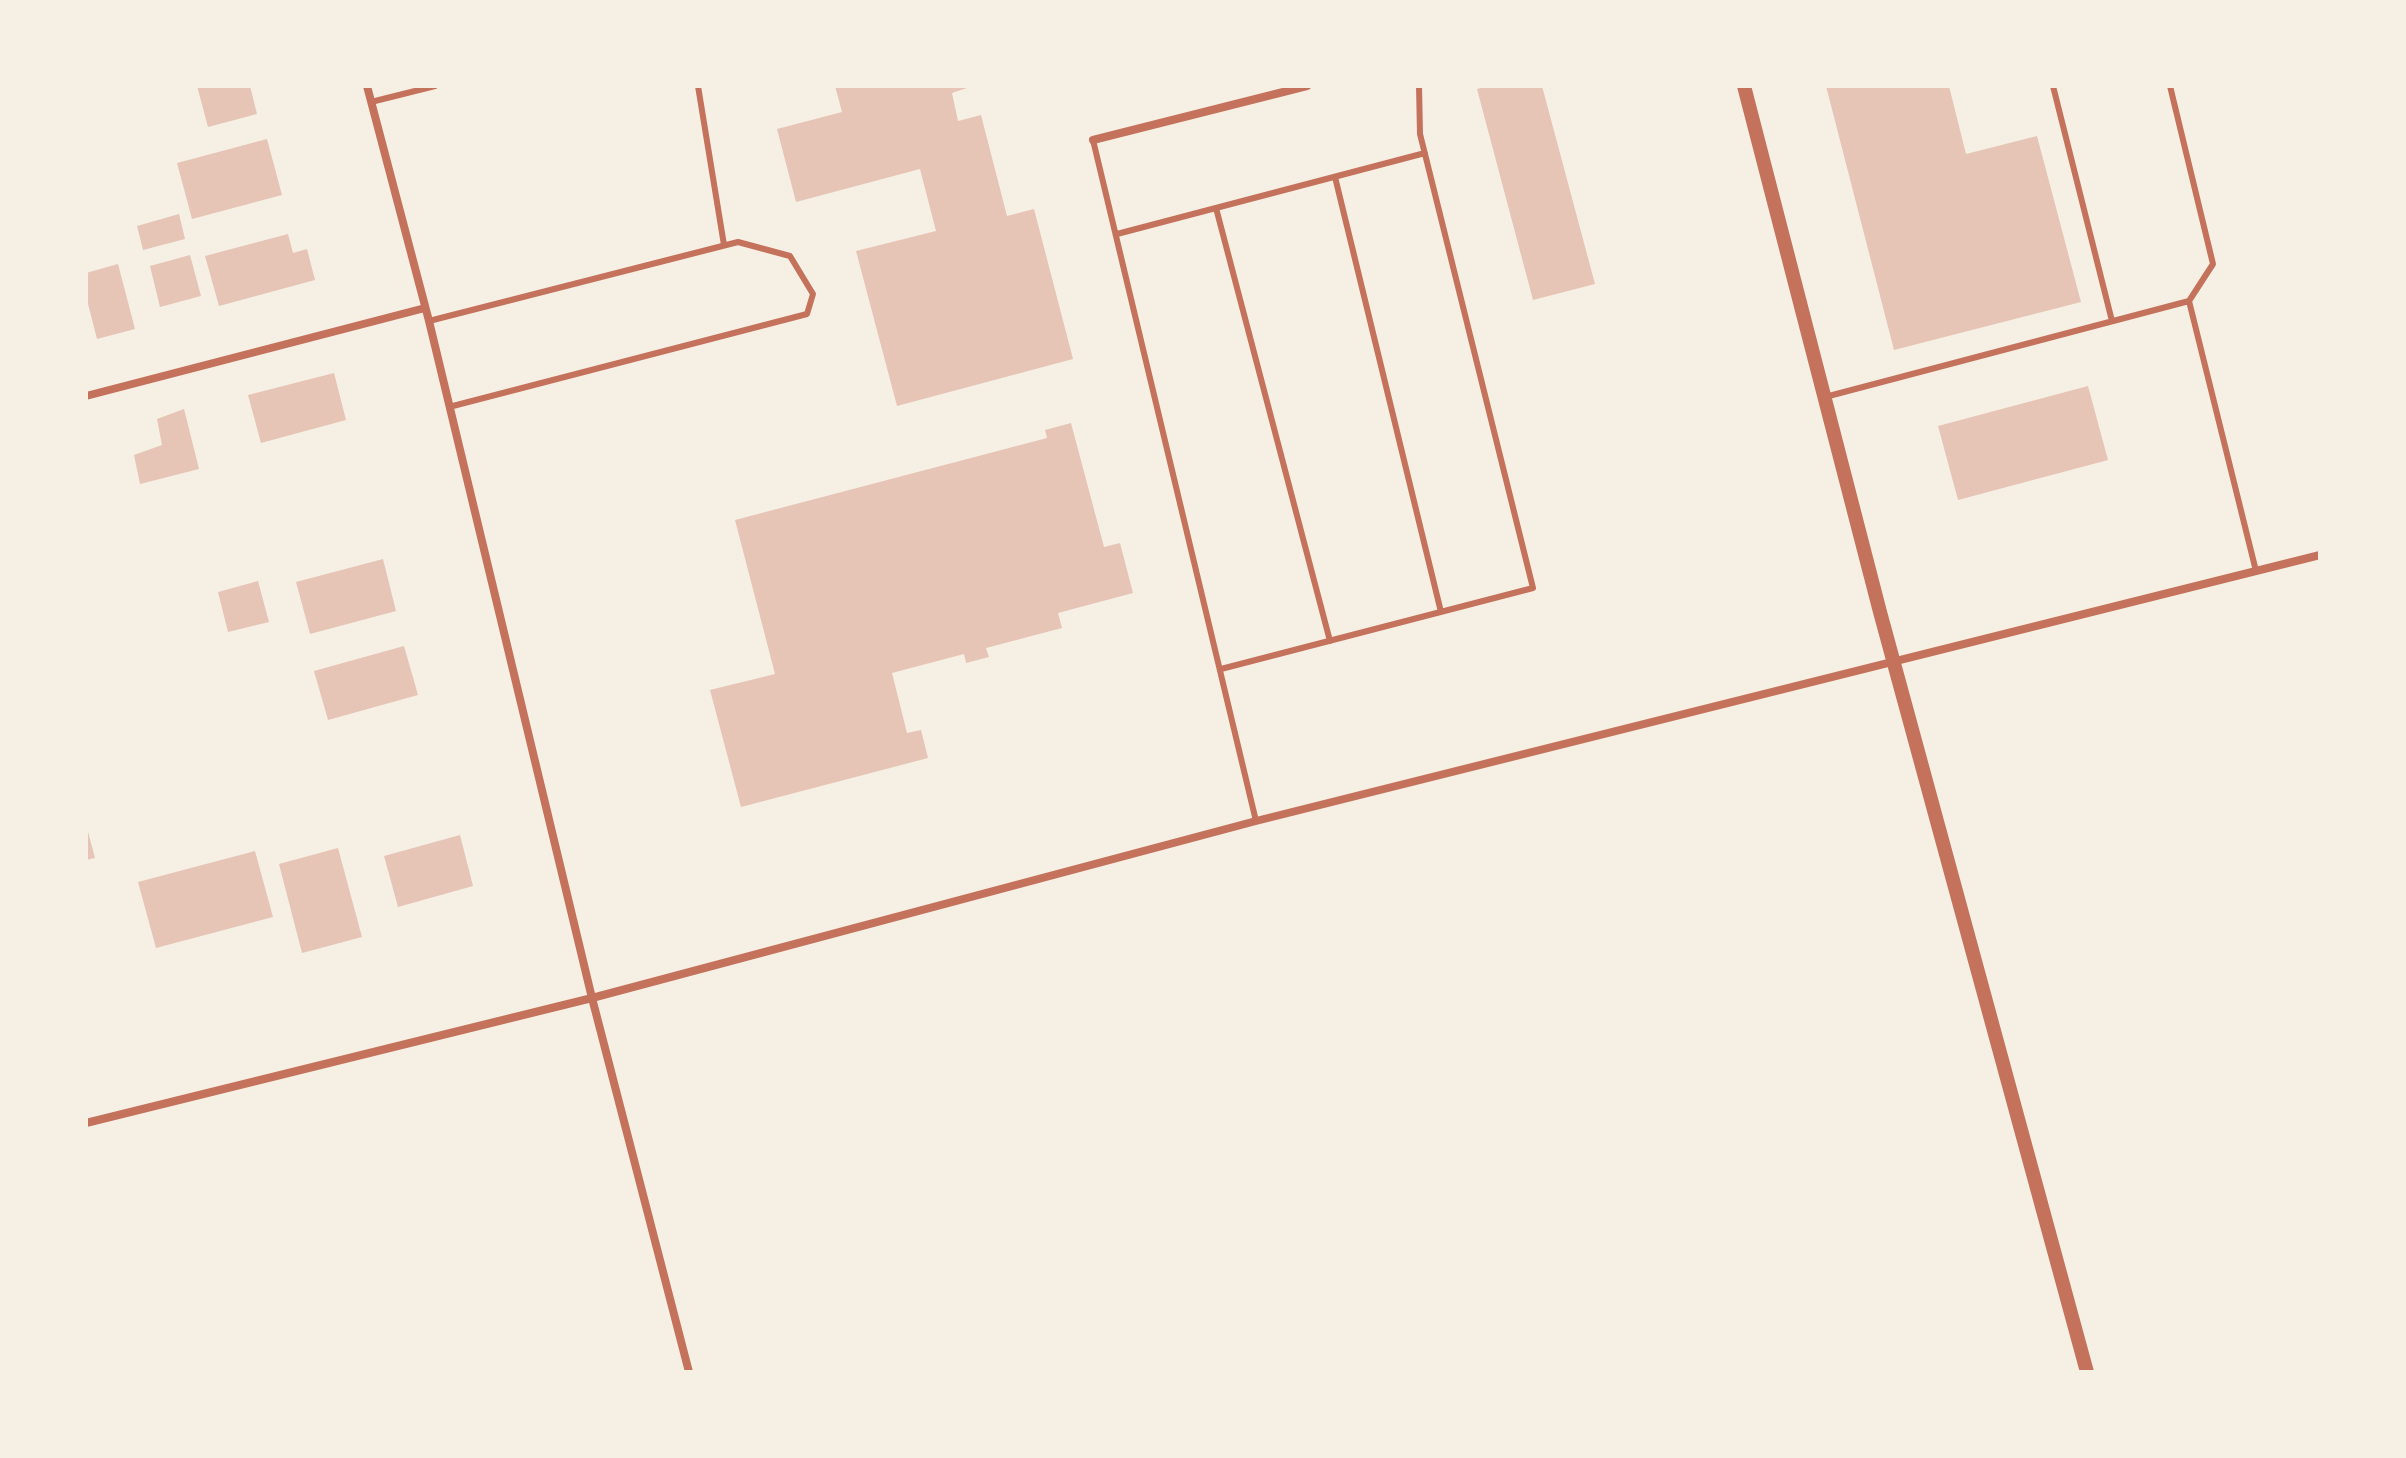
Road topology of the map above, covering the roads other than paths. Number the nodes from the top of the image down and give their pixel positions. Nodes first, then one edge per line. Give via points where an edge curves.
1 (367, 86) edge
2 (435, 86) edge
3 (698, 86) edge
4 (1307, 86) edge
5 (1419, 86) edge
6 (1744, 86) edge
7 (2053, 86) edge
8 (2170, 86) edge
9 (371, 102) junction
10 (1093, 140) joint
11 (1425, 153) junction
12 (1335, 177) junction
13 (1216, 208) junction
14 (1117, 234) junction
15 (724, 245) junction
16 (2189, 301) junction
17 (425, 308) junction
18 (429, 321) junction
19 (2112, 321) junction
20 (86, 396) edge
21 (1825, 397) junction
22 (449, 407) junction
23 (2320, 555) edge
24 (2256, 571) junction
25 (1441, 612) junction
26 (1330, 641) junction
27 (1893, 661) junction
28 (1221, 669) junction
29 (1256, 821) junction
30 (592, 998) junction
31 (86, 1123) edge
32 (689, 1372) edge
33 (2087, 1372) edge

1 - 9 street
2 - 9 lane
3 - 15 lane
4 - 10 street
5 - 11 lane
6 - 21 street
7 - 19 lane
8 - 16 lane via 2213,264
9 - 17 street
10 - 14 lane
11 - 12 lane
11 - 25 lane via 1533,588
12 - 13 lane
12 - 25 lane
13 - 14 lane
13 - 26 lane
14 - 28 lane
15 - 18 lane
15 - 22 lane via 738,242 790,256 813,294 807,314
16 - 19 lane
16 - 24 lane
17 - 18 street
17 - 20 street
18 - 22 street
19 - 21 lane
21 - 27 street
22 - 30 street
23 - 24 street
24 - 27 street
25 - 26 lane
26 - 28 lane
27 - 29 street
27 - 33 street
28 - 29 lane
29 - 30 street
30 - 31 street
30 - 32 street

